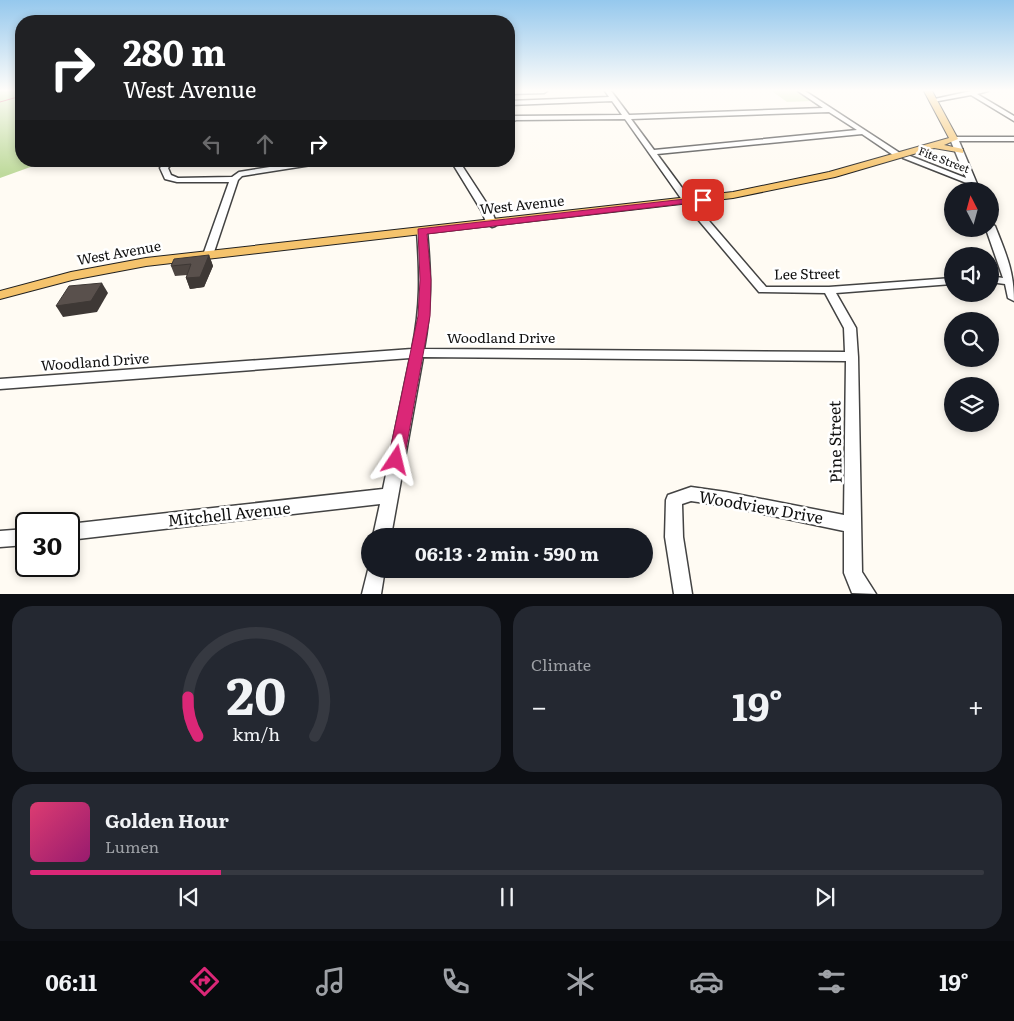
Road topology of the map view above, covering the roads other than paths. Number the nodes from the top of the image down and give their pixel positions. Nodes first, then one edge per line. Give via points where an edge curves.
1 (515, 119) edge
2 (528, 119) edge
3 (627, 119) edge
4 (842, 119) edge
5 (943, 119) edge
6 (863, 132) junction
7 (954, 139) junction
8 (1014, 139) edge
9 (928, 146) junction
10 (960, 151) junction
11 (652, 152) junction
12 (903, 157) junction
13 (165, 167) edge
14 (291, 167) edge
15 (460, 167) edge
16 (237, 177) junction
17 (962, 182) edge
18 (972, 182) edge
19 (688, 202) junction
20 (492, 224) junction
21 (422, 232) junction
22 (995, 238) edge
23 (208, 255) junction
24 (1002, 257) junction
25 (1014, 259) edge
26 (944, 282) edge
27 (999, 284) edge
28 (828, 290) junction
29 (1012, 290) edge
30 (0, 295) edge
31 (416, 353) junction
32 (852, 356) junction
33 (0, 384) edge
34 (390, 496) junction
35 (854, 524) junction
36 (384, 528) edge
37 (80, 531) edge
38 (15, 538) edge
39 (0, 539) edge
40 (374, 578) edge
41 (371, 594) edge
42 (683, 594) edge
43 (867, 594) edge

1 - 2 street
3 - 11 street, Lee Street
4 - 6 street, Fite Street
5 - 7 main road
6 - 11 street
6 - 12 street, Fite Street
7 - 8 street, West Avenue
7 - 9 main road, West Avenue
7 - 10 street
9 - 10 main road
9 - 12 main road, West Avenue
10 - 18 street
11 - 19 street, Lee Street
12 - 17 street, Fite Street
12 - 19 main road, West Avenue via 781,187
13 - 16 street via 168,177 177,180
14 - 16 street
15 - 20 street
16 - 23 street
19 - 20 main road, West Avenue
19 - 28 street, Lee Street via 763,290
20 - 21 main road, West Avenue
21 - 23 main road, West Avenue
21 - 31 street via 425,302
22 - 24 street
23 - 30 main road, West Avenue via 120,266
24 - 25 street
24 - 29 street
26 - 28 street, Lee Street
27 - 29 street
28 - 32 street, Pine Street via 850,328
31 - 32 street, Woodland Drive
31 - 33 street, Woodland Drive
31 - 34 street
32 - 35 street, Pine Street
34 - 36 street
34 - 37 street, Mitchell Avenue
35 - 42 street, Woodview Drive via 691,494 674,500 674,537
35 - 43 street, Pine Street via 853,572
38 - 39 street
40 - 41 street

